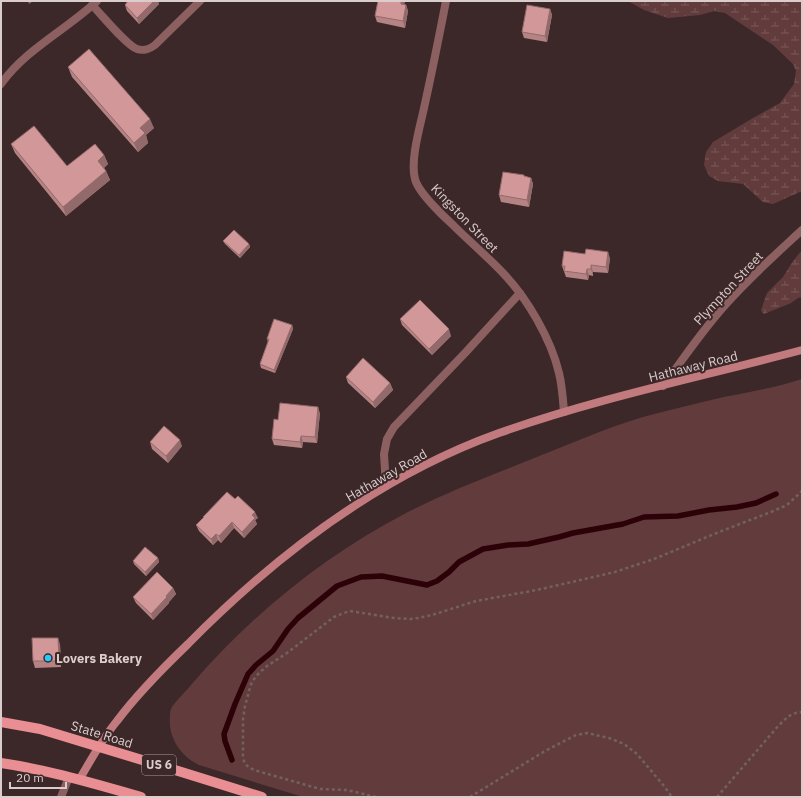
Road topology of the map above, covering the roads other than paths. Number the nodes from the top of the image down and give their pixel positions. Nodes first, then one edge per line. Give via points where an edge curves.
1 (200, 1) edge
2 (446, 1) edge
3 (95, 3) edge
4 (1, 84) edge
5 (802, 230) edge
6 (520, 292) junction
7 (802, 350) edge
8 (663, 386) junction
9 (564, 412) junction
10 (386, 486) junction
11 (1, 722) edge
12 (99, 747) junction
13 (1, 763) edge
14 (69, 777) junction
15 (80, 780) junction
16 (62, 797) edge
17 (141, 797) edge
18 (262, 797) edge

1 - 3 street via 149,49 138,49 130,45
2 - 6 street, Kingston Street via 417,140 415,180 441,213
3 - 4 street via 24,58
5 - 8 street, Plympton Street via 726,303
6 - 9 street, Kingston Street via 537,320 555,359
6 - 10 street via 394,427 387,439 384,454
7 - 8 main road, Hathaway Road
8 - 9 main road, Hathaway Road
9 - 10 main road, Hathaway Road via 465,447
10 - 12 main road, Hathaway Road via 305,540 230,603 138,695 115,722
11 - 12 main road, State Road / US 6 via 40,729
12 - 15 main road, Hathaway Road
12 - 18 main road, State Road / US 6
13 - 14 main road
14 - 15 main road
14 - 16 street
15 - 17 main road

